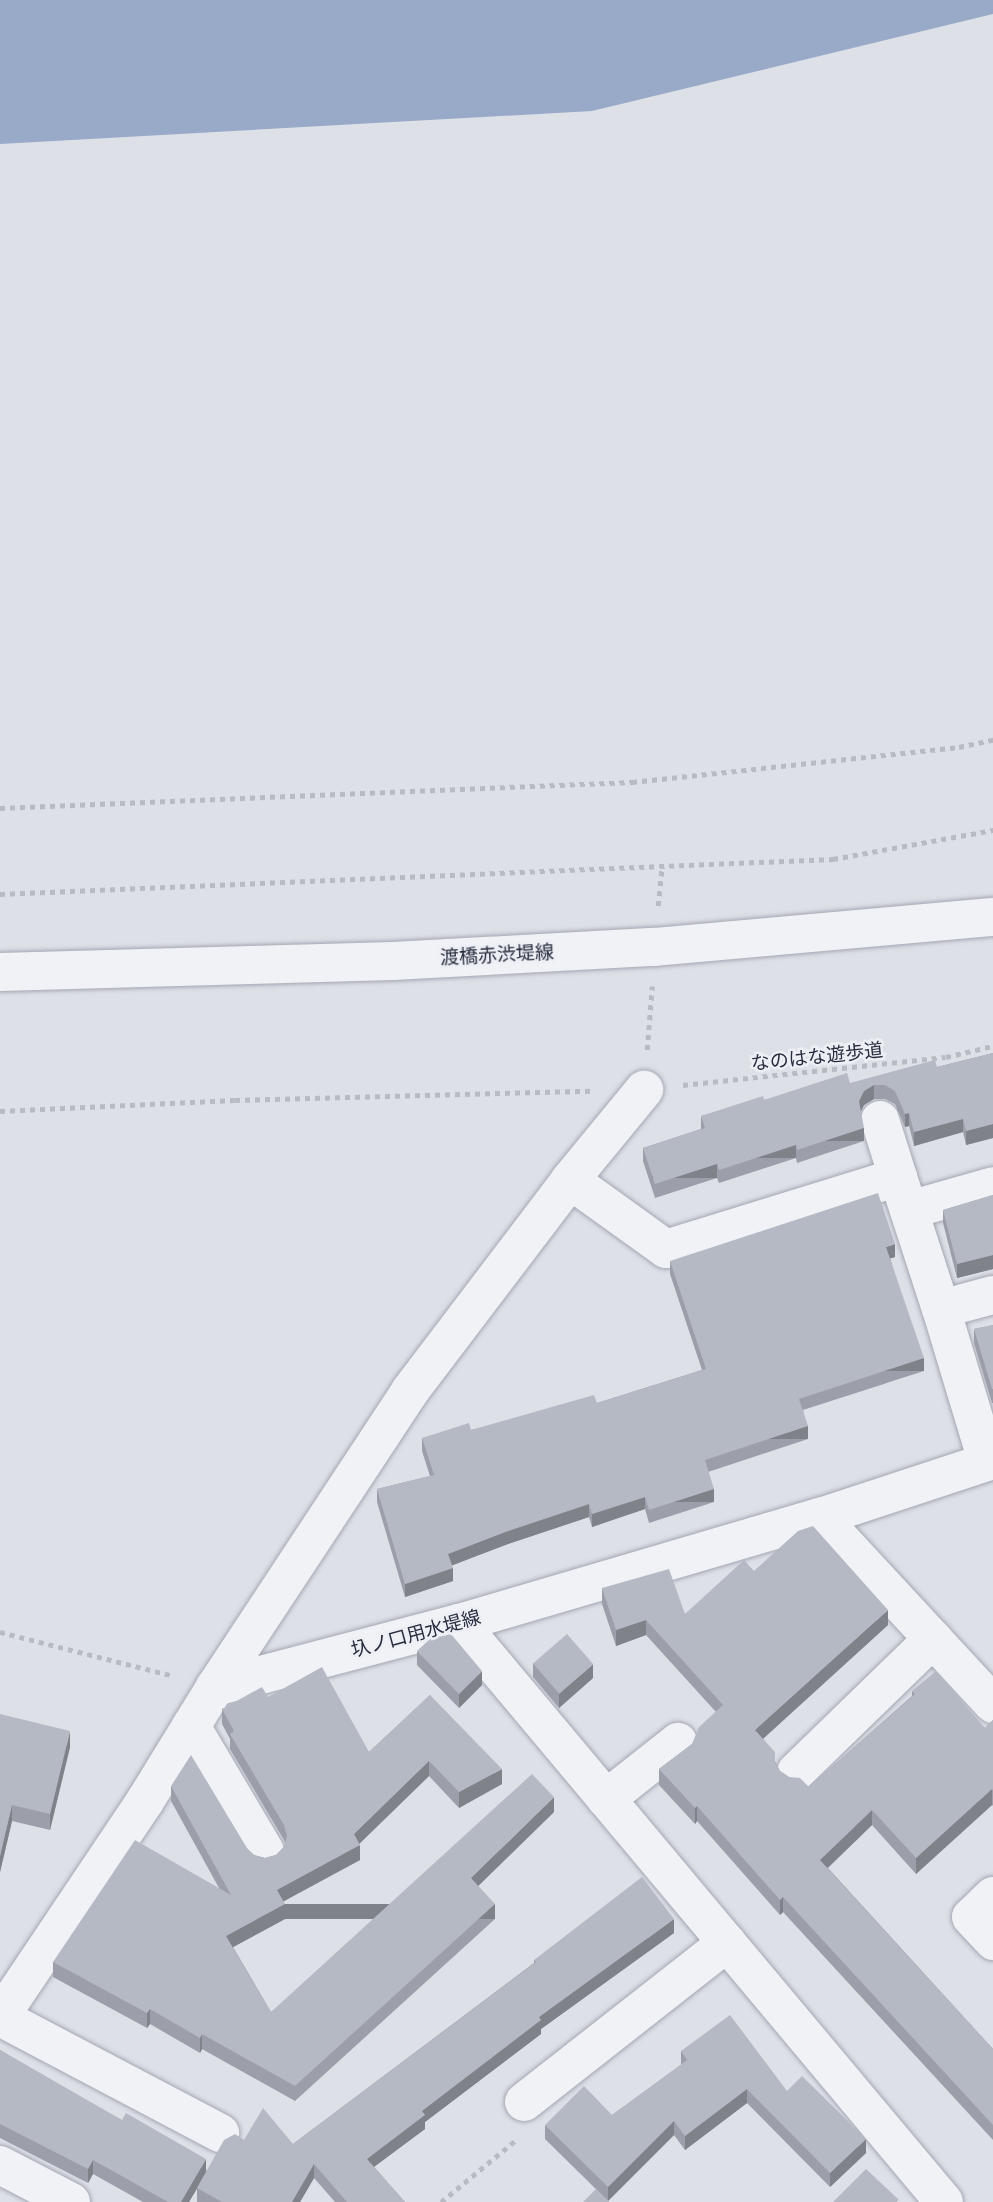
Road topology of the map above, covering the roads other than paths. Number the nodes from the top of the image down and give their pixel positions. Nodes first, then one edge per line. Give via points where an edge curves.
1 (993, 917) edge
2 (0, 972) edge
3 (643, 1090) road end
4 (880, 1120) dead end
5 (570, 1180) junction
6 (993, 1186) edge
7 (904, 1193) junction
8 (993, 1295) edge
9 (941, 1309) junction
10 (990, 1460) edge
11 (820, 1517) junction
12 (458, 1623) junction
13 (933, 1639) junction
14 (215, 1687) junction
15 (993, 1704) edge
16 (191, 1727) junction
17 (678, 1742) dead end
18 (796, 1772) dead end
19 (606, 1799) junction
20 (265, 1851) dead end
21 (993, 1896) edge
22 (993, 1941) edge
23 (727, 1943) junction
24 (0, 2017) edge
25 (524, 2102) dead end
26 (220, 2133) dead end
27 (0, 2165) edge
28 (71, 2202) edge
29 (944, 2202) edge

1 - 2 street, 渡橋赤渋堤線 via 655,947 393,961
3 - 5 street
4 - 7 street
5 - 7 street via 666,1249
5 - 14 street via 410,1391
6 - 7 street
7 - 9 street
8 - 9 street
9 - 10 street
10 - 11 street, 圦ノ口用水堤線
11 - 12 street, 圦ノ口用水堤線
11 - 13 street
12 - 14 street, 圦ノ口用水堤線
12 - 19 street
13 - 15 street
13 - 18 street
14 - 16 street
16 - 20 street
16 - 24 street
17 - 19 street
19 - 23 street
21 - 22 street via 971,1917
23 - 25 street
23 - 29 street
24 - 26 street
27 - 28 street

